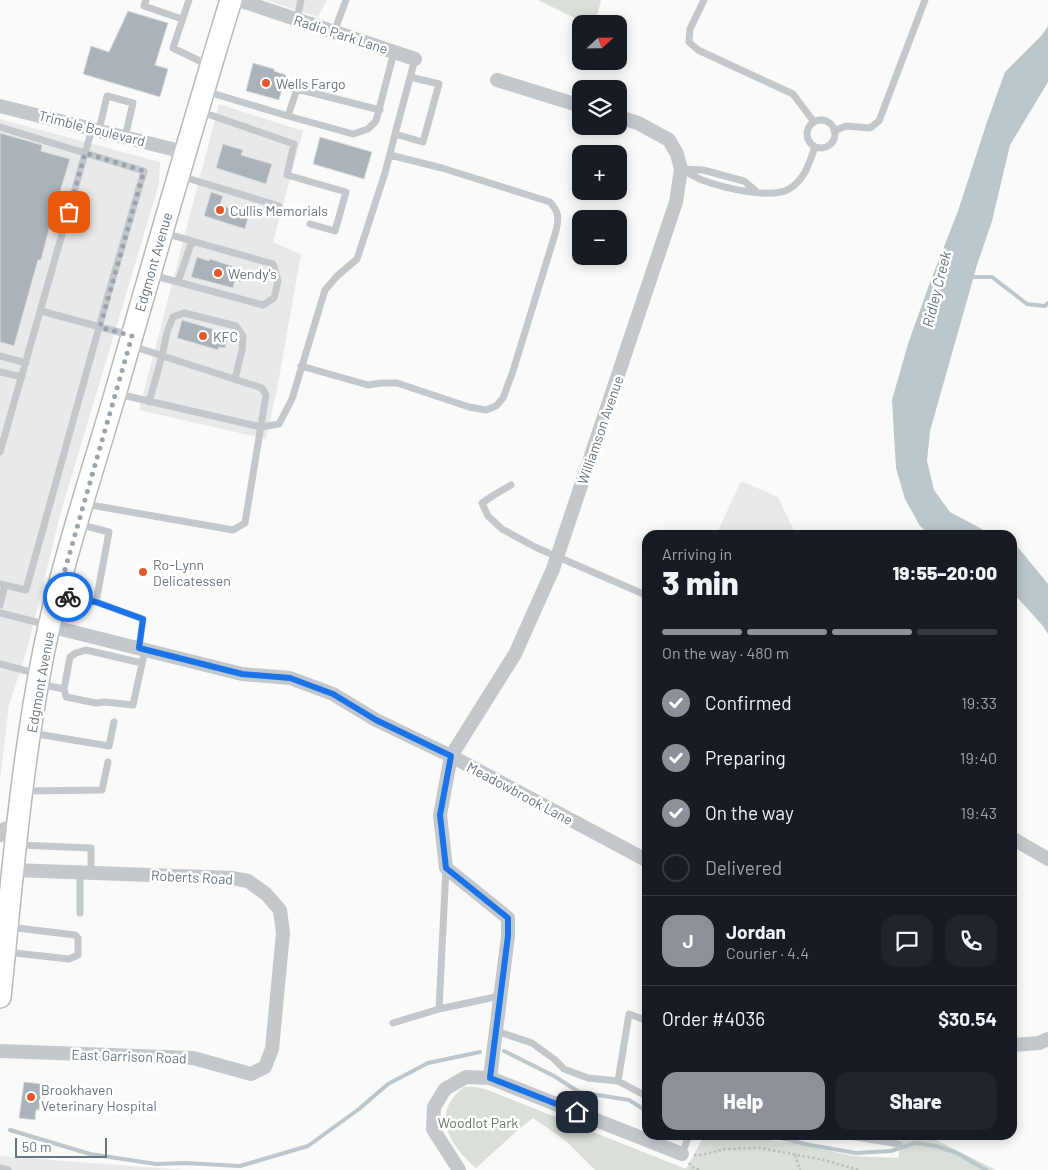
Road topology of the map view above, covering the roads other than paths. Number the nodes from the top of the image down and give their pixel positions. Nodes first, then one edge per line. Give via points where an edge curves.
1 (146, 0) edge
2 (189, 0) edge
3 (231, 0) edge
4 (239, 0) edge
5 (301, 0) edge
6 (346, 0) edge
7 (704, 0) edge
8 (925, 0) edge
9 (297, 19) junction
10 (182, 20) junction
11 (334, 32) junction
12 (394, 52) junction
13 (415, 59) joint
14 (210, 66) junction
15 (410, 77) junction
16 (497, 80) dead end
17 (200, 100) junction
18 (572, 103) edge
19 (0, 108) edge
20 (380, 110) junction
21 (288, 116) junction
22 (627, 120) edge
23 (814, 122) junction
24 (0, 127) edge
25 (96, 129) junction
26 (834, 131) junction
27 (395, 134) junction
28 (125, 137) junction
29 (815, 148) junction
30 (184, 152) junction
31 (85, 153) junction
32 (390, 155) junction
33 (681, 169) junction
34 (177, 175) junction
35 (280, 206) dead end
36 (310, 224) dead end
37 (162, 232) junction
38 (192, 241) junction
39 (149, 274) junction
40 (178, 282) junction
41 (41, 311) junction
42 (100, 327) junction
43 (130, 340) junction
44 (0, 356) edge
45 (162, 356) junction
46 (26, 363) junction
47 (301, 366) junction
48 (0, 372) edge
49 (22, 377) junction
50 (234, 379) junction
51 (115, 394) junction
52 (149, 402) junction
53 (261, 427) junction
54 (0, 452) edge
55 (511, 485) dead end
56 (82, 503) junction
57 (77, 524) junction
58 (557, 556) junction
59 (2, 584) edge
60 (642, 593) edge
61 (58, 594) junction
62 (96, 602) junction
63 (0, 605) edge
64 (0, 613) edge
65 (49, 626) junction
66 (142, 654) junction
67 (0, 664) edge
68 (39, 679) junction
69 (64, 689) junction
70 (114, 722) dead end
71 (31, 732) junction
72 (451, 756) junction
73 (108, 762) dead end
74 (23, 791) junction
75 (11, 835) edge
76 (1017, 841) edge
77 (642, 858) edge
78 (1048, 859) edge
79 (446, 868) junction
80 (13, 870) junction
81 (86, 873) junction
82 (80, 913) dead end
83 (5, 939) edge
84 (0, 993) edge
85 (500, 996) junction
86 (0, 998) edge
87 (439, 1009) junction
88 (642, 1019) edge
89 (393, 1023) dead end
90 (496, 1031) junction
91 (1048, 1039) edge
92 (1017, 1045) edge
93 (272, 1049) joint
94 (0, 1051) edge
95 (490, 1078) junction
96 (618, 1081) junction
97 (642, 1094) edge
98 (642, 1128) edge
99 (874, 1140) edge
100 (899, 1144) dead end
101 (0, 1168) edge
102 (8, 1170) edge
103 (459, 1170) edge

1 - 10 lane via 144,6
2 - 10 lane
3 - 14 main road, Edgmont Avenue
4 - 9 street, Radio Park Lane
5 - 9 lane
6 - 11 lane
7 - 23 lane via 690,29 689,42 698,50 793,94
8 - 26 lane via 879,122 870,128 846,126
9 - 11 street, Radio Park Lane
10 - 14 lane via 173,48
11 - 12 street, Radio Park Lane
12 - 13 street, Radio Park Lane
12 - 20 lane
13 - 15 lane
14 - 17 main road, Edgmont Avenue
15 - 27 lane
15 - 27 lane via 439,84 423,142
16 - 18 street
17 - 21 lane
17 - 30 main road, Edgmont Avenue
17 - 36 lane via 294,144 287,175 346,192 335,231
19 - 25 street, Trimble Boulevard
20 - 21 lane via 368,129 353,134
20 - 21 lane via 297,89
22 - 33 street via 669,140
23 - 26 lane via 826,122
23 - 29 lane via 809,126 807,138
24 - 31 lane
25 - 28 street, Trimble Boulevard
25 - 28 lane via 107,96 133,103
25 - 31 lane
26 - 29 lane via 832,143
27 - 32 lane
28 - 30 street, Trimble Boulevard
29 - 33 lane via 805,175 789,189 775,194 756,191 744,181 703,170
30 - 34 main road, Edgmont Avenue
31 - 41 lane
31 - 42 lane via 144,171
32 - 47 lane via 357,259 325,290
32 - 47 lane via 532,196 550,202 557,210 556,231 503,398 486,410 397,383 368,385
33 - 58 street, Williamson Avenue via 676,202
34 - 35 lane
34 - 37 main road, Edgmont Avenue
37 - 38 lane
37 - 39 main road, Edgmont Avenue
38 - 40 lane
38 - 40 lane via 273,264 278,281 274,298 262,305
39 - 40 lane
39 - 43 main road, Edgmont Avenue
41 - 42 lane
41 - 46 lane
42 - 43 lane
42 - 59 lane via 26,590
43 - 45 lane
43 - 51 main road, Edgmont Avenue
44 - 46 lane
45 - 50 lane
45 - 50 lane via 173,317 184,313 236,326 243,336
45 - 52 lane
46 - 49 lane
47 - 53 lane via 292,399 280,424
48 - 49 lane
49 - 54 lane
50 - 53 lane via 262,388 266,395
51 - 52 lane
51 - 56 main road, Edgmont Avenue
52 - 53 lane
53 - 56 lane via 245,523 232,530
55 - 58 lane via 482,503 488,516 502,529
56 - 57 main road, Edgmont Avenue
57 - 61 main road, Edgmont Avenue
57 - 62 lane via 109,532
58 - 60 lane
58 - 72 street, Williamson Avenue via 514,654
59 - 63 lane
61 - 62 lane
61 - 65 main road, Edgmont Avenue
62 - 66 lane via 143,619
64 - 65 lane
65 - 66 street, Meadowbrook Lane
65 - 68 main road, Edgmont Avenue
66 - 69 lane via 86,650 76,653 70,657
66 - 69 lane via 133,705 66,697
66 - 72 street, Meadowbrook Lane via 242,674 290,678 333,694 376,720
67 - 68 lane
68 - 69 lane
68 - 71 main road, Edgmont Avenue
70 - 71 lane via 109,746
71 - 74 main road, Edgmont Avenue
72 - 77 street, Meadowbrook Lane
72 - 79 street via 440,815
73 - 74 lane via 102,790
74 - 75 main road, Edgmont Avenue
75 - 80 main road, Edgmont Avenue
75 - 81 lane via 91,848
76 - 78 street
79 - 85 street via 508,918
79 - 87 lane
80 - 81 street, Roberts Road
80 - 83 main road, Edgmont Avenue
81 - 82 lane
81 - 93 street, Roberts Road via 232,878 248,881 266,894 280,910 283,933
83 - 83 lane via 69,959 78,955 78,938 75,935
83 - 84 main road, Edgmont Avenue
84 - 86 main road, Edgmont Avenue
85 - 87 lane
85 - 90 street
87 - 89 lane
88 - 96 lane via 629,1014
90 - 95 street
90 - 96 lane via 532,1043 564,1069 588,1078
91 - 92 street
93 - 94 street, East Garrison Road via 265,1067 251,1074 193,1058
95 - 98 street
95 - 103 street via 466,1077 445,1089 434,1106 433,1129
96 - 97 lane
99 - 100 lane
101 - 102 lane

